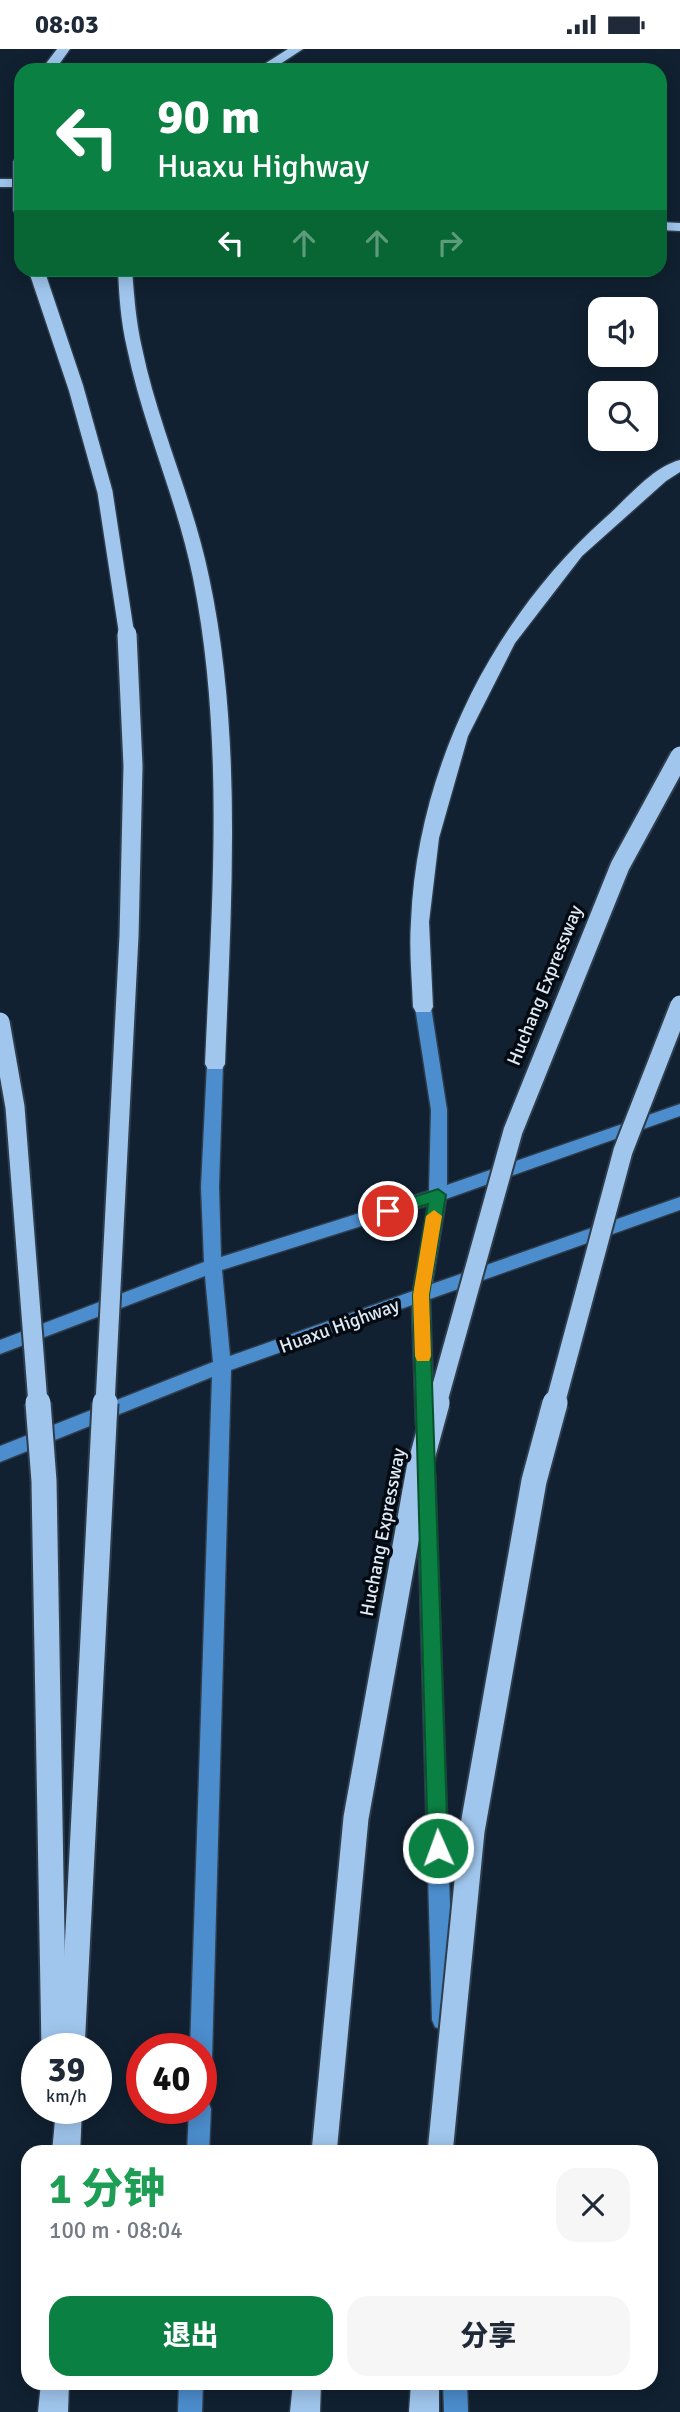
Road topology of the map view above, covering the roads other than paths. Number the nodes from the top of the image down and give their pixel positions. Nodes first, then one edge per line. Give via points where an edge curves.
1 (64, 49) edge
2 (297, 49) edge
3 (53, 63) edge
4 (274, 63) edge
5 (39, 277) edge
6 (126, 277) edge
7 (680, 465) edge
8 (680, 756) edge
9 (680, 1005) edge
10 (423, 1007) joint
11 (0, 1022) edge
12 (215, 1064) joint
13 (680, 1109) edge
14 (438, 1195) junction
15 (680, 1203) edge
16 (213, 1266) junction
17 (421, 1295) junction
18 (0, 1347) edge
19 (222, 1366) junction
20 (0, 1454) edge
21 (54, 2033) edge
22 (73, 2033) edge
23 (202, 2033) edge
24 (55, 2124) edge
25 (68, 2124) edge
26 (199, 2124) edge
27 (56, 2145) edge
28 (67, 2145) edge
29 (198, 2145) edge
30 (325, 2145) edge
31 (441, 2145) edge
32 (447, 2145) edge
33 (55, 2390) edge
34 (191, 2390) edge
35 (307, 2390) edge
36 (425, 2390) edge
37 (455, 2390) edge
38 (53, 2412) edge
39 (190, 2412) edge
40 (305, 2412) edge
41 (424, 2412) edge
42 (456, 2412) edge

1 - 3 highway
2 - 4 highway
5 - 22 highway, bridge via 105,492 127,621 133,766 129,936
6 - 12 highway via 129,324 141,378 200,576 218,693 224,819
7 - 10 highway via 576,553 507,642 459,736 430,838 420,922
8 - 30 highway, Huchang Expressway, bridge via 620,866 513,1131 419,1469 356,1818
9 - 31 highway, bridge via 623,1151 534,1481 472,1831
10 - 14 street via 439,1110
11 - 21 highway, bridge via 15,1107 44,1481
12 - 16 street via 210,1187
13 - 14 street
14 - 16 street
14 - 17 street
15 - 17 street, Huaxu Highway
16 - 18 street
16 - 19 street
17 - 19 street, Huaxu Highway
17 - 32 street
19 - 20 street, Huaxu Highway
19 - 23 street
24 - 27 highway
25 - 28 highway
26 - 29 street
33 - 38 highway
34 - 39 street
35 - 40 highway
36 - 41 highway
37 - 42 street

